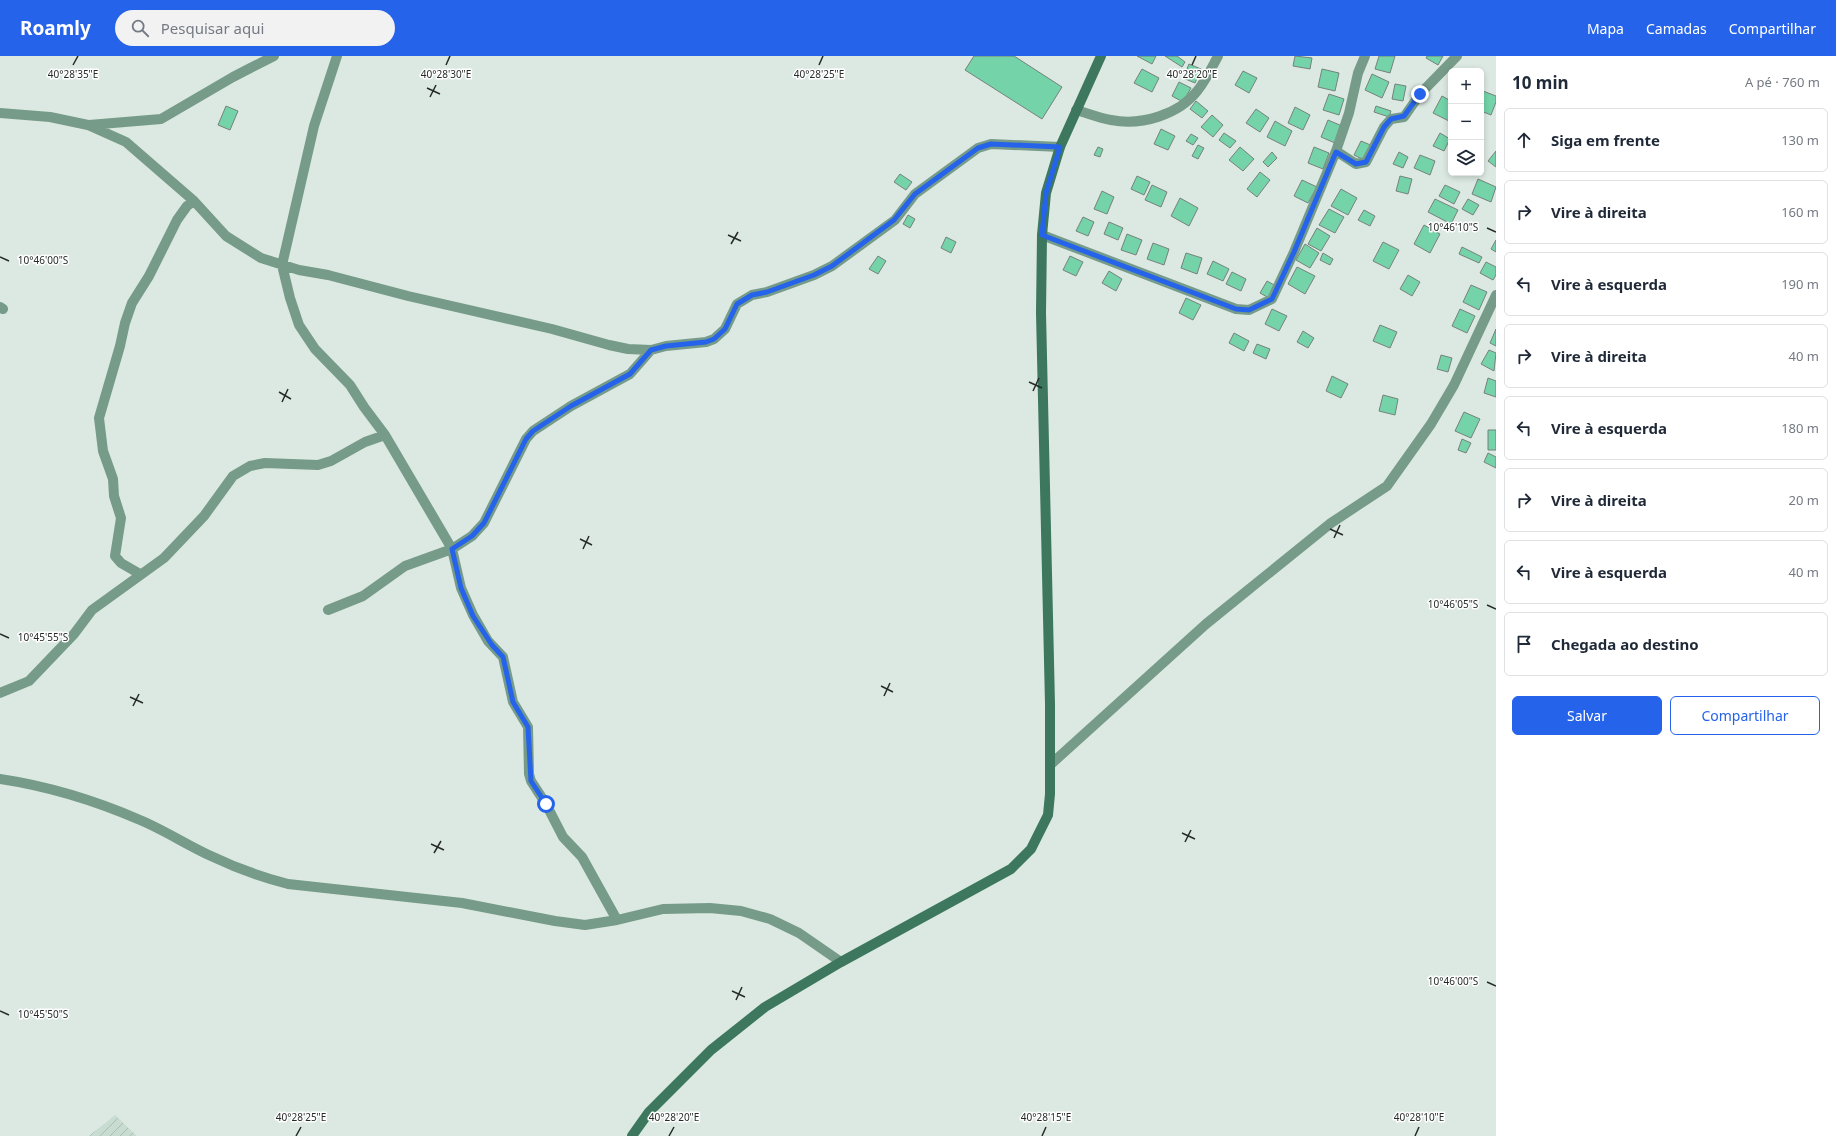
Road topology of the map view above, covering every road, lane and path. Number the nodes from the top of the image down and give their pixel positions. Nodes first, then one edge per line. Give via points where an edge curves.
1 (274, 56) edge
2 (337, 56) edge
3 (1101, 56) edge
4 (1218, 56) edge
5 (1365, 56) edge
6 (1456, 56) edge
7 (1076, 110) junction
8 (0, 113) edge
9 (88, 125) junction
10 (1060, 147) junction
11 (1336, 152) junction
12 (194, 201) junction
13 (1042, 235) junction
14 (282, 266) junction
15 (1496, 295) edge
16 (651, 350) junction
17 (385, 435) junction
18 (452, 549) junction
19 (140, 574) junction
20 (328, 610) dead end
21 (0, 693) edge
22 (1050, 765) junction
23 (0, 779) edge
24 (617, 920) junction
25 (841, 962) junction
26 (632, 1136) edge

1 - 9 street via 161,119
2 - 14 street via 314,126
3 - 7 main road
4 - 7 street via 1197,91 1176,110 1132,122 1111,120
5 - 11 street
6 - 11 street via 1420,94 1404,116 1391,119 1384,127 1366,162 1356,164
7 - 10 main road
8 - 9 street via 50,117
9 - 12 street via 126,142
10 - 13 main road via 1046,193
10 - 16 street via 991,144 978,148 915,194 894,220 832,266 767,292 752,295 737,304 725,329 714,339
11 - 13 street via 1272,299 1249,310 1236,309
12 - 14 street via 226,236 261,258
12 - 19 street via 177,220 149,276 132,303 124,323 120,346 98,418 103,450 113,479 114,496 122,518 115,556 120,563
13 - 22 main road via 1041,313
14 - 16 street via 328,274 622,348
14 - 17 street via 299,325 315,349 350,385
15 - 22 street via 1454,385 1431,424 1387,486 1331,523 1206,624
16 - 18 street via 630,374 571,406 533,431 526,439 484,523 472,536
17 - 18 street
17 - 19 street via 318,465 265,463 250,466 233,476 204,516 164,558
18 - 20 street via 405,566 363,596
18 - 24 street via 461,588 473,616 488,641 503,657 513,702 528,727 531,781 563,837 582,857
19 - 21 street via 92,610 74,634 29,680
22 - 25 main road via 1048,815 1031,849 1011,869
23 - 24 street via 51,790 104,806 141,820 210,856 260,877 288,884 462,903 585,925
24 - 25 street via 663,909 710,908 741,911 770,919 799,933
25 - 26 main road via 765,1007 711,1050 649,1112

